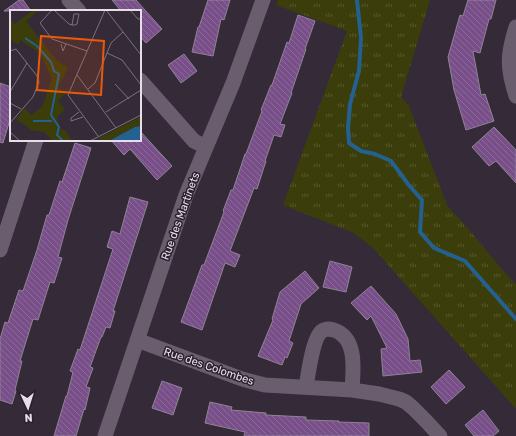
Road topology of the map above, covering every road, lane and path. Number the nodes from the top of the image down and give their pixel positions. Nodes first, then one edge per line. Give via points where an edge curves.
1 (69, 0) edge
2 (263, 0) edge
3 (78, 10) edge
4 (516, 26) edge
5 (141, 81) edge
6 (516, 96) edge
7 (36, 141) edge
8 (206, 147) junction
9 (0, 250) edge
10 (137, 340) junction
11 (306, 387) junction
12 (352, 390) junction
13 (105, 436) edge
14 (440, 436) edge

1 - 3 street
2 - 8 street, Rue des Martinets via 233,83
4 - 6 street via 509,63 510,79
5 - 8 street via 194,141
7 - 9 street
8 - 10 street, Rue des Martinets via 186,195
10 - 11 street, Rue des Colombes via 242,379 265,385
10 - 13 street, Rue des Martinets
11 - 12 street, Rue des Colombes
11 - 12 street via 318,337 328,328 338,331 352,350
12 - 14 street, Rue des Colombes via 406,402

